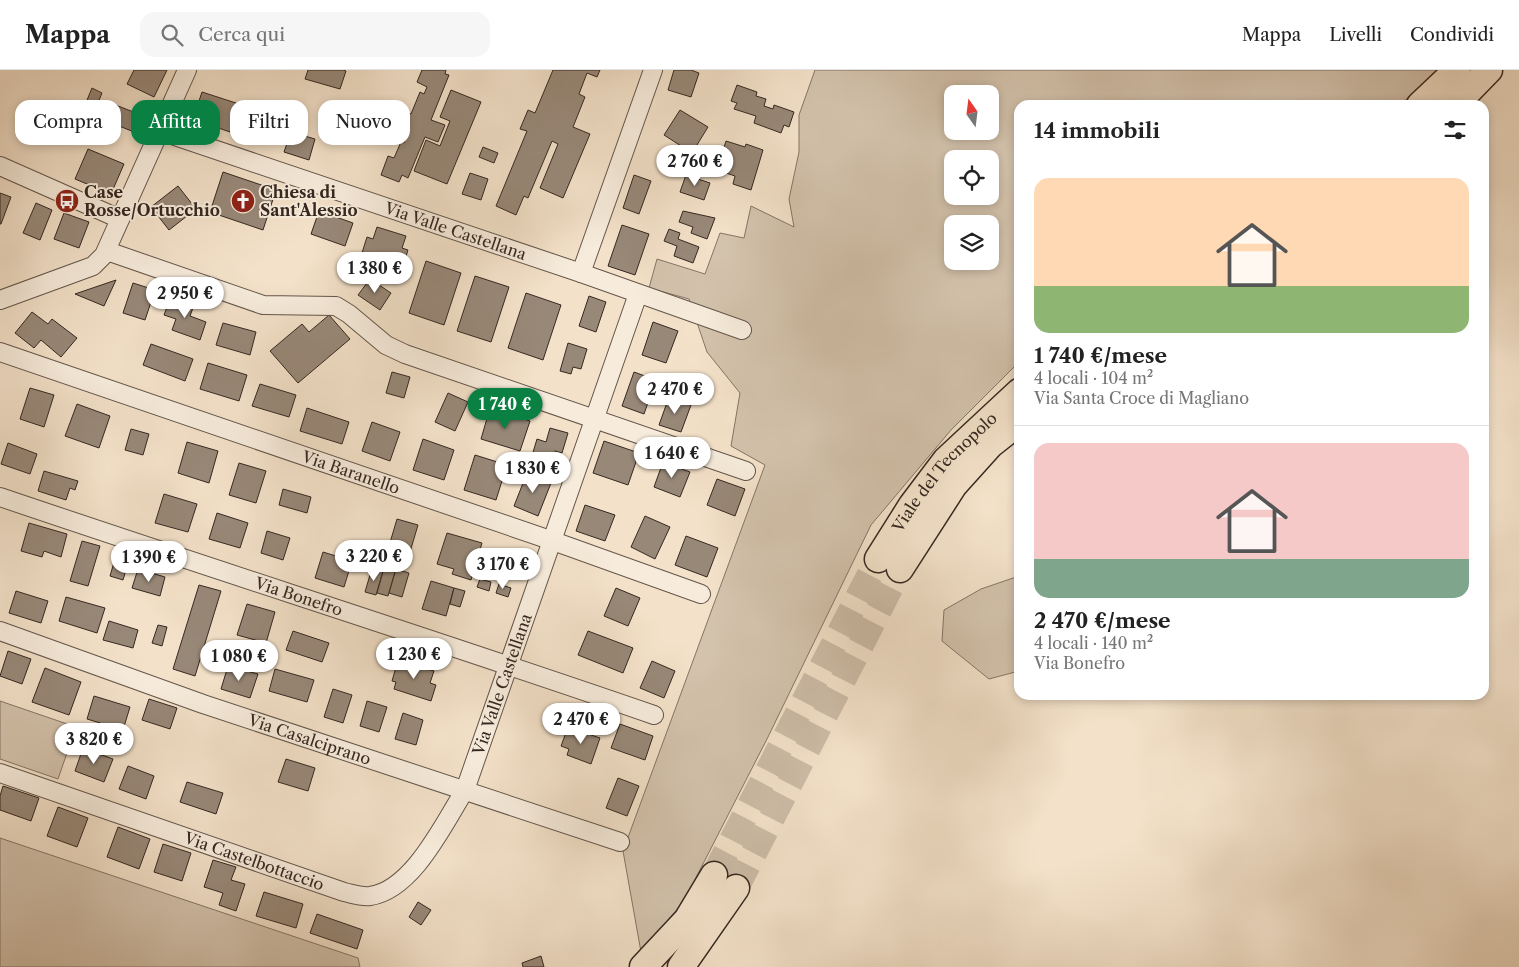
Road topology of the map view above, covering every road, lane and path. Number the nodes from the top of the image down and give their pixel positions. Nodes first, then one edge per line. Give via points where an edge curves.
1 (187, 70) edge
2 (652, 70) edge
3 (1457, 70) edge
4 (1489, 70) edge
5 (174, 100) edge
6 (1425, 100) edge
7 (1460, 100) edge
8 (154, 145) edge
9 (202, 145) edge
10 (0, 166) edge
11 (120, 218) junction
12 (107, 251) junction
13 (581, 273) junction
14 (638, 294) junction
15 (0, 300) edge
16 (742, 330) dead end
17 (0, 352) edge
18 (1014, 397) edge
19 (594, 417) junction
20 (1014, 426) edge
21 (746, 471) dead end
22 (0, 496) edge
23 (553, 541) junction
24 (701, 594) dead end
25 (0, 631) edge
26 (508, 665) junction
27 (654, 715) dead end
28 (0, 773) edge
29 (465, 790) junction
30 (620, 842) dead end
31 (714, 875) tunnel mouth
32 (736, 888) tunnel mouth
33 (707, 932) junction
34 (643, 967) edge
35 (671, 967) edge
36 (681, 967) edge

1 - 5 street
2 - 13 street
3 - 6 highway
4 - 7 highway
8 - 11 street
9 - 13 street, Via Valle Castellana
10 - 11 street
11 - 12 street
12 - 15 street via 93,266
12 - 19 street via 263,305 336,306 388,347
13 - 14 street, Via Valle Castellana
14 - 16 street, Via Valle Castellana
14 - 19 street, Via Valle Castellana
17 - 23 street, Via Baranello
18 - 20 highway, Viale del Tecnopolo via 946,460 912,505 889,564 954,484 990,445
19 - 21 street
19 - 23 street, Via Valle Castellana
22 - 26 street, Via Bonefro via 231,576
23 - 24 street, Via Baranello
23 - 26 street, Via Valle Castellana
25 - 29 street, Via Casalciprano via 203,704
26 - 27 street, Via Bonefro
26 - 29 street, Via Valle Castellana
28 - 29 street, Via Castelbottaccio via 344,892 364,896 379,894 409,875
29 - 30 street, Via Casalciprano
31 - 34 highway via 687,920
32 - 33 highway
33 - 35 highway
33 - 36 highway

